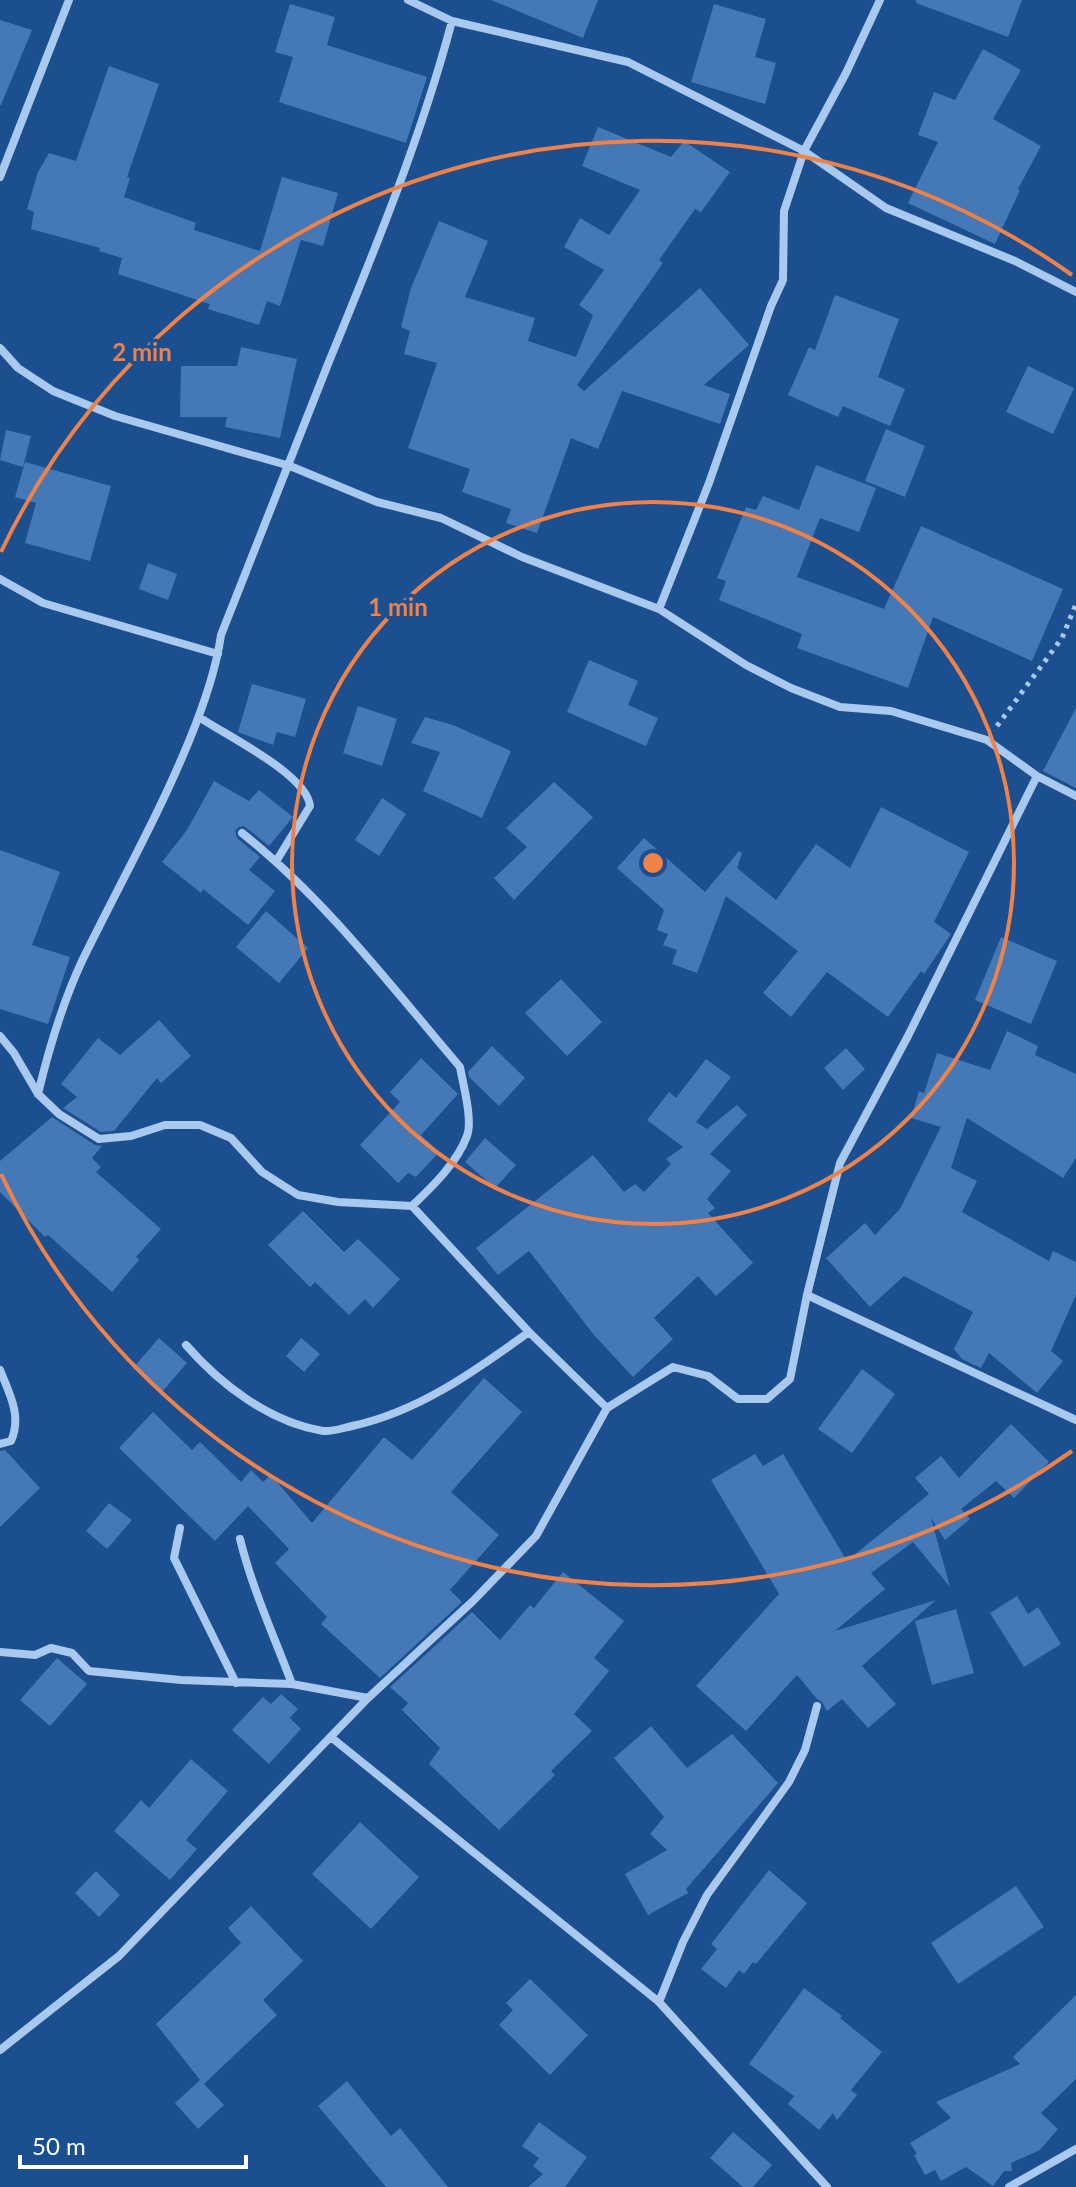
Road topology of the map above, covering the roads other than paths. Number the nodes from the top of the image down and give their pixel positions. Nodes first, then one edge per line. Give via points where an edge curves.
1 (69, 0) edge
2 (408, 0) edge
3 (880, 0) edge
4 (452, 21) junction
5 (804, 151) junction
6 (0, 177) edge
7 (1076, 292) edge
8 (0, 348) edge
9 (290, 466) junction
10 (0, 579) edge
11 (659, 609) junction
12 (218, 654) junction
13 (199, 717) junction
14 (1037, 776) junction
15 (1076, 796) edge
16 (242, 833) dead end
17 (277, 860) junction
18 (0, 1036) edge
19 (38, 1094) junction
20 (412, 1206) junction
21 (807, 1295) junction
22 (529, 1332) junction
23 (186, 1345) dead end
24 (0, 1370) edge
25 (607, 1408) junction
26 (1076, 1420) edge
27 (0, 1444) edge
28 (180, 1528) dead end
29 (240, 1539) dead end
30 (0, 1652) edge
31 (236, 1683) junction
32 (292, 1684) junction
33 (368, 1698) junction
34 (817, 1706) dead end
35 (332, 1738) junction
36 (659, 2002) junction
37 (0, 2050) edge
38 (1076, 2149) edge
39 (827, 2187) edge
40 (1009, 2187) edge

1 - 6 street
2 - 4 street
3 - 5 street
4 - 5 street via 628,62
4 - 9 street via 436,83
5 - 7 street via 886,208
5 - 11 street via 784,211 783,280
8 - 9 street via 18,368 53,391 115,416
9 - 11 street via 377,502 441,518 522,557
9 - 12 street
10 - 12 street via 43,603
11 - 14 street via 791,688 840,707 891,711 987,740
12 - 13 street
13 - 17 street via 266,757 309,797 310,806
13 - 19 street via 150,830 82,962 51,1037
14 - 15 street
14 - 21 street via 840,1163
16 - 17 street
17 - 20 street via 460,1067 468,1134 432,1187
18 - 19 street
19 - 20 street via 99,1139 165,1125 200,1125 231,1138 262,1172 298,1195
20 - 22 street
21 - 25 street via 790,1379 767,1399 738,1399 708,1376 673,1367
21 - 26 street
22 - 23 street via 469,1376 382,1419 326,1431 284,1420 213,1375
22 - 25 street
24 - 27 street via 15,1406 17,1427 11,1441
25 - 33 street via 536,1536
28 - 31 street via 174,1558
29 - 32 street
30 - 31 street via 35,1655 51,1648 72,1653 89,1671
31 - 32 street
32 - 33 street
33 - 35 street
34 - 36 street via 789,1782 707,1895
35 - 36 street
35 - 37 street via 119,1956
36 - 39 street
38 - 40 street

